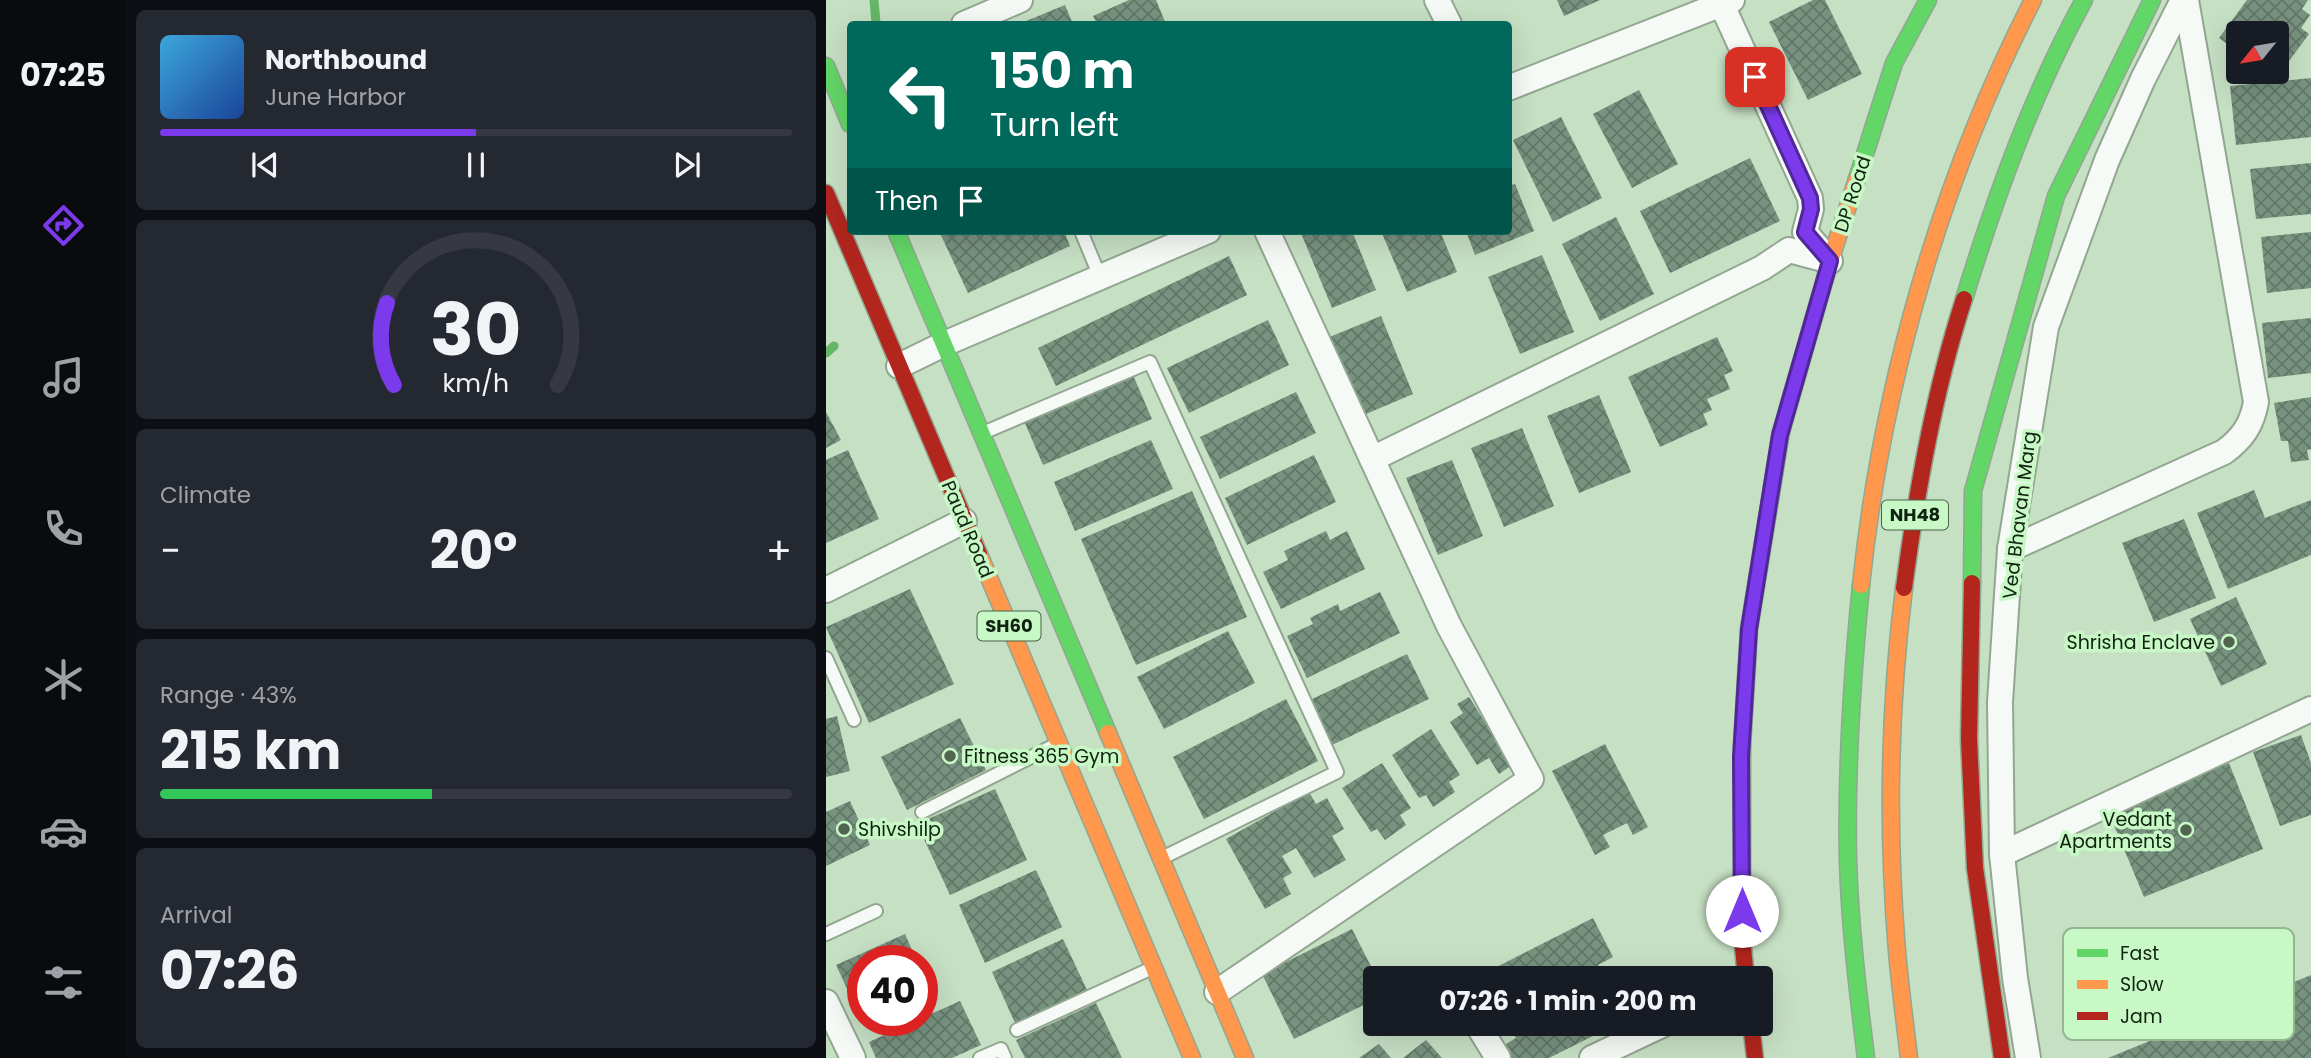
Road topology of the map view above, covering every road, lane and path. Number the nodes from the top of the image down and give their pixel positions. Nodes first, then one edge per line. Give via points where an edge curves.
1 (1020, 0) edge
2 (1437, 0) edge
3 (1928, 0) edge
4 (2034, 0) edge
5 (2084, 0) edge
6 (2152, 0) edge
7 (2184, 0) edge
8 (1727, 2) edge
9 (971, 21) edge
10 (1448, 21) edge
11 (834, 77) edge
12 (1512, 86) edge
13 (847, 115) edge
14 (826, 193) edge
15 (898, 235) edge
16 (1083, 235) edge
17 (1199, 235) edge
18 (1269, 235) edge
19 (1830, 261) junction
20 (1100, 277) junction
21 (944, 344) junction
22 (899, 366) junction
23 (982, 434) junction
24 (1372, 459) junction
25 (964, 521) junction
26 (2010, 549) junction
27 (826, 590) edge
28 (826, 658) edge
29 (2311, 709) edge
30 (854, 720) dead end
31 (1058, 743) junction
32 (922, 812) dead end
33 (2002, 855) junction
34 (1161, 859) junction
35 (876, 911) dead end
36 (826, 934) edge
37 (1745, 966) edge
38 (1154, 968) junction
39 (1216, 992) junction
40 (826, 1002) edge
41 (1017, 1030) dead end
42 (1484, 1036) edge
43 (1639, 1036) edge
44 (1752, 1036) edge
45 (853, 1058) edge
46 (980, 1058) edge
47 (1004, 1058) edge
48 (1192, 1058) edge
49 (1245, 1058) edge
50 (1498, 1058) edge
51 (1592, 1058) edge
52 (1755, 1058) edge
53 (1866, 1058) edge
54 (1909, 1058) edge
55 (2002, 1058) edge
56 (2028, 1058) edge

1 - 9 street
2 - 10 street
3 - 19 main road, DP Road via 1894,63
4 - 53 main road, NH48 via 2016,31 1968,145 1922,278 1888,417 1865,551 1849,699 1848,847 1856,996
5 - 54 main road, NH48 via 2056,50 2008,160 1964,290 1930,426 1908,558 1892,702 1891,847 1899,991
6 - 55 main road via 2056,196 1973,491 1969,739 1974,855
7 - 26 street, Ved Bhavan Marg via 2108,160 2046,327
7 - 26 street via 2256,402 2254,416 2237,443 2224,452
8 - 12 street
8 - 19 street via 1810,198 1805,232
11 - 13 main road
14 - 22 main road, Paud Road / SH60
15 - 21 main road, SH60
16 - 20 lane
17 - 20 street
18 - 24 street
19 - 24 street via 1789,250 1750,274
19 - 37 main road, DP Road via 1780,435 1749,629 1741,757
20 - 21 street
21 - 22 street
21 - 23 main road, SH60
22 - 25 main road, Paud Road / SH60
23 - 34 main road, SH60 via 1030,566
23 - 34 lane via 1150,362 1337,772
24 - 39 street via 1450,626 1531,779
25 - 27 street
25 - 31 main road, Paud Road / SH60 via 996,578
26 - 33 street, Ved Bhavan Marg via 2000,702
28 - 30 lane
29 - 33 street
31 - 32 lane
31 - 38 main road, Paud Road / SH60
33 - 56 street, Ved Bhavan Marg
34 - 39 main road, SH60
35 - 36 lane
38 - 41 lane
38 - 48 main road, Paud Road / SH60
39 - 49 main road, SH60
40 - 45 street
42 - 50 street
43 - 51 street
44 - 52 main road
46 - 47 lane via 1001,1049

